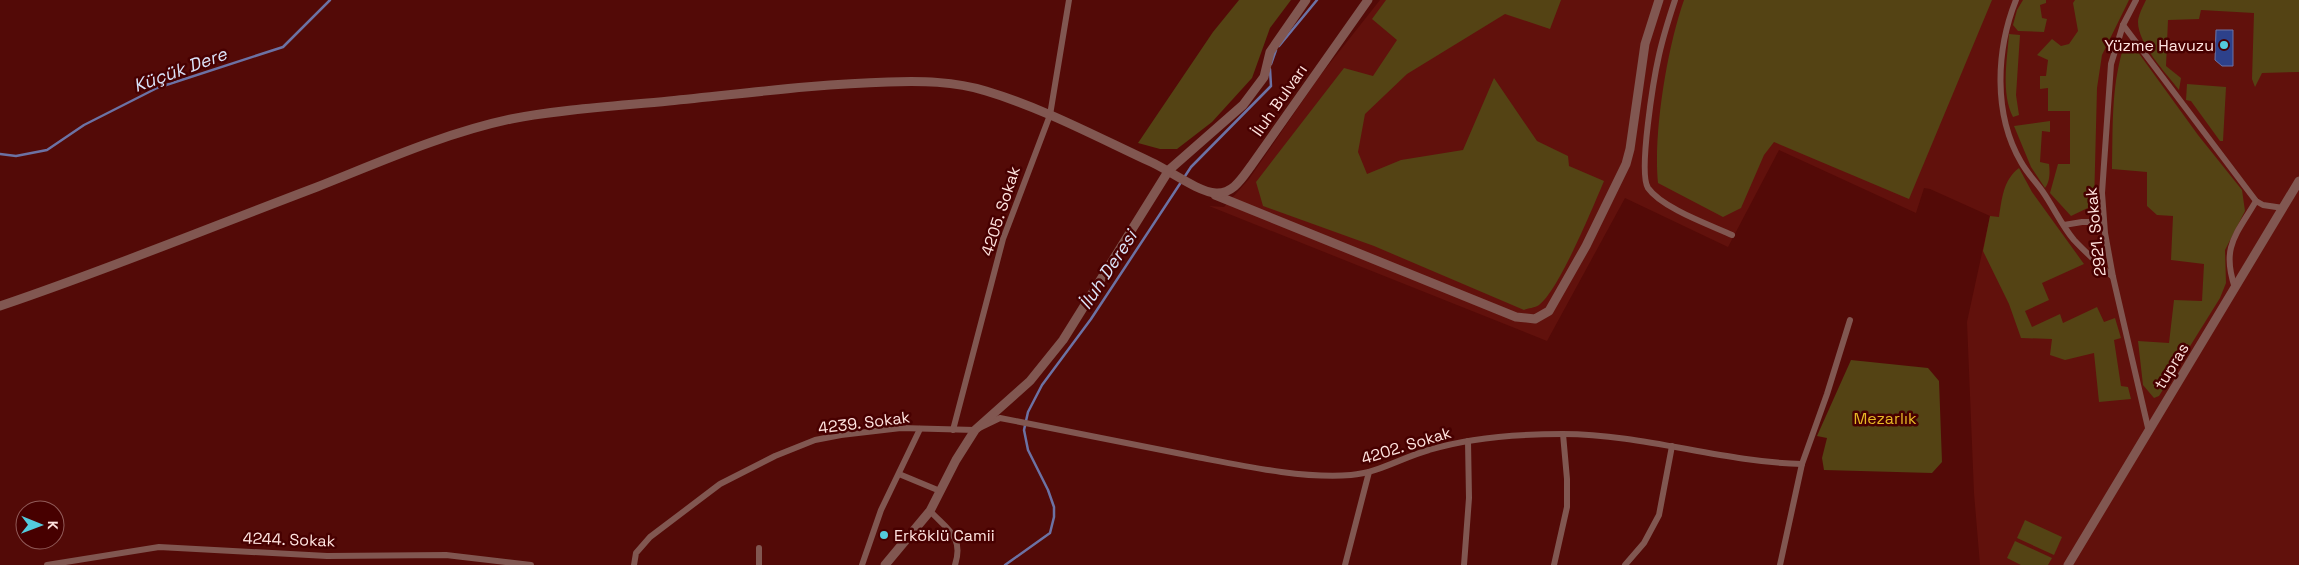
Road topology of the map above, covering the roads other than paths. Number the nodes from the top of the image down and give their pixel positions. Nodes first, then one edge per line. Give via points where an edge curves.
1 (1069, 0) edge
2 (1306, 0) edge
3 (1368, 0) edge
4 (1659, 0) edge
5 (1675, 0) edge
6 (2016, 0) edge
7 (2136, 0) edge
8 (2124, 25) junction
9 (1050, 115) junction
10 (1171, 172) junction
11 (2299, 181) edge
12 (1211, 193) junction
13 (2256, 200) junction
14 (2283, 208) junction
15 (2104, 222) junction
16 (2064, 225) junction
17 (1732, 235) dead end
18 (2113, 276) junction
19 (2235, 288) junction
20 (0, 306) edge
21 (1850, 320) dead end
22 (1020, 422) joint
23 (920, 429) junction
24 (953, 430) junction
25 (975, 430) junction
26 (2149, 432) junction
27 (1563, 434) junction
28 (1468, 441) junction
29 (1672, 446) junction
30 (1802, 464) junction
31 (1369, 472) junction
32 (899, 474) junction
33 (940, 491) junction
34 (930, 511) junction
35 (759, 548) dead end
36 (47, 565) edge
37 (531, 565) edge
38 (634, 565) edge
39 (759, 565) edge
40 (862, 565) edge
41 (885, 565) edge
42 (955, 565) edge
43 (1345, 565) edge
44 (1464, 565) edge
45 (1554, 565) edge
46 (1625, 565) edge
47 (1780, 565) edge
48 (2068, 565) edge

1 - 9 street, 4205. Sokak
2 - 10 street via 1270,52 1264,77 1243,105
3 - 12 street, İluh Bulvarı via 1240,182 1222,193
4 - 12 street via 1647,30 1626,164 1564,286 1549,311 1541,317 1527,320 1516,316
5 - 17 street via 1655,74 1645,180 1647,187 1664,201
6 - 16 street via 2002,49 2005,118 2021,162
7 - 8 street, 2921. Sokak
8 - 13 street
8 - 15 street, 2921. Sokak via 2110,64 2107,92 2102,193
9 - 10 street
9 - 20 street via 986,90 920,81 865,82 510,120 395,156 73,281
9 - 24 street, 4205. Sokak via 1003,238
10 - 12 street
10 - 25 street via 1063,340 1030,382
11 - 14 street, tupras
13 - 14 street via 2263,205
13 - 19 street via 2228,252
14 - 19 street, tupras
15 - 16 street
15 - 18 street, 2921. Sokak
16 - 18 street via 2073,239
18 - 26 street, 2921. Sokak
19 - 26 street, tupras
21 - 30 street
22 - 25 street, 4239. Sokak via 1000,418
22 - 31 street, 4202. Sokak via 1248,466 1321,475
23 - 24 street, 4239. Sokak
23 - 32 street
23 - 38 street, 4239. Sokak via 901,428 815,440 747,468 720,484 650,537 636,552
24 - 25 street, 4239. Sokak
25 - 33 street
26 - 48 street, tupras
27 - 28 street, 4202. Sokak
27 - 29 street, 4202. Sokak via 1635,439
27 - 45 street via 1567,507
28 - 31 street, 4202. Sokak via 1429,449
28 - 44 street via 1469,498
29 - 30 street, 4202. Sokak via 1772,463
29 - 46 street via 1658,515 1644,543
30 - 47 street
31 - 43 street
32 - 33 street
32 - 40 street via 881,510
33 - 34 street
34 - 41 street
34 - 42 street via 958,541
35 - 39 street
36 - 37 street, 4244. Sokak via 159,547 327,556 446,554

